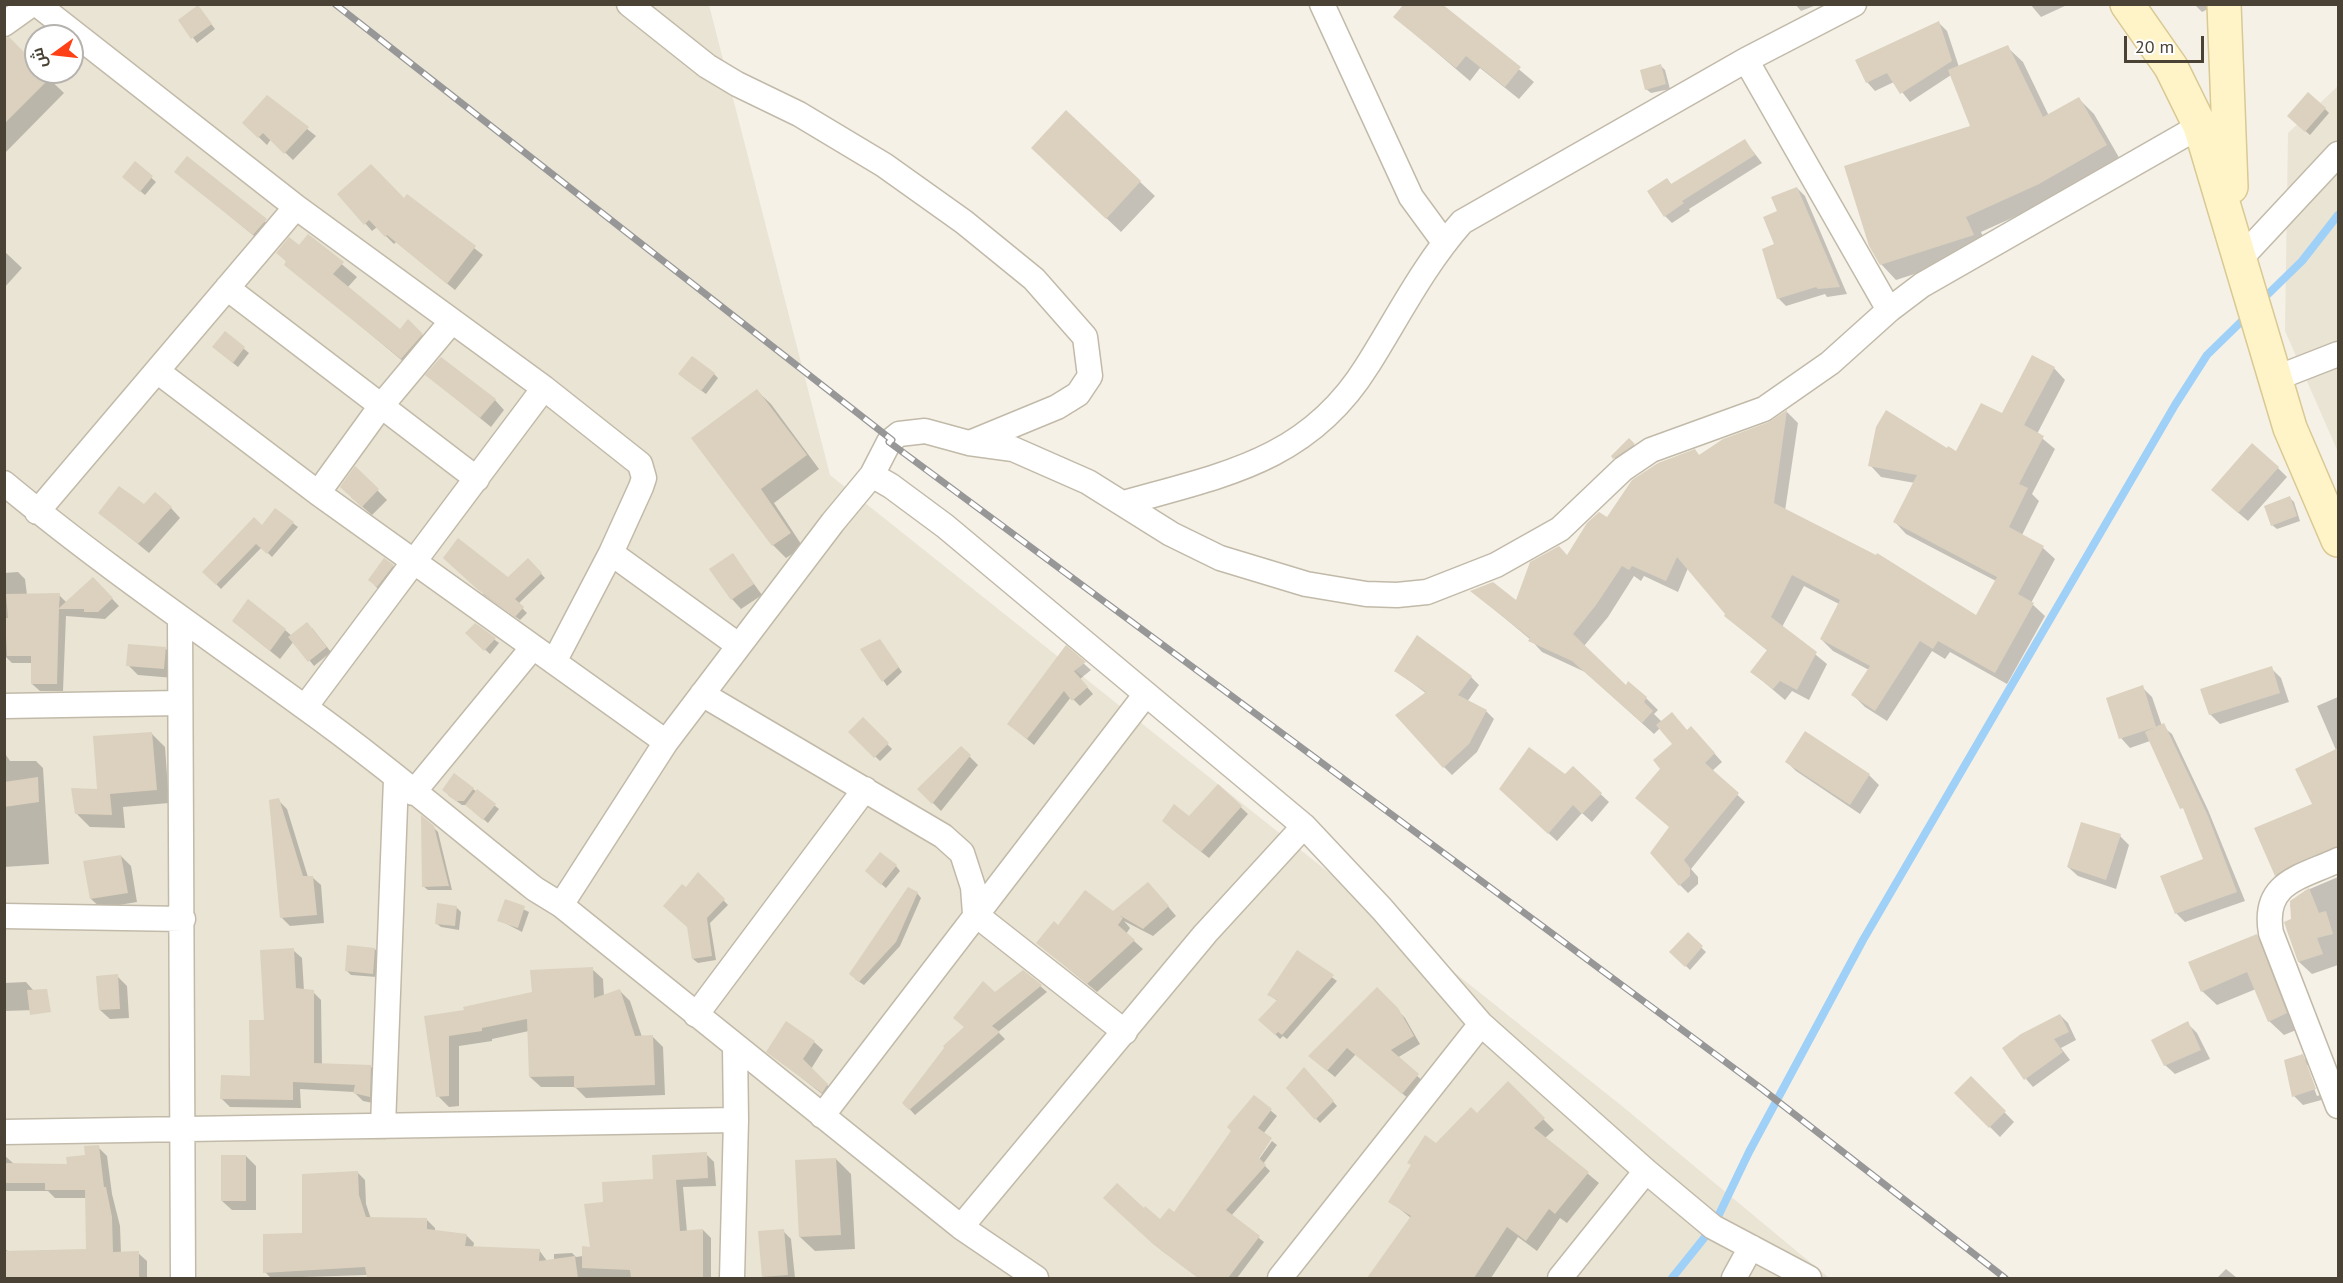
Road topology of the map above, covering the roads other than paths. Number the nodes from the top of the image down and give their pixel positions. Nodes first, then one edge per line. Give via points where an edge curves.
1 (32, 4) edge
2 (37, 4) edge
3 (629, 4) edge
4 (1322, 4) edge
5 (1854, 4) edge
6 (2127, 4) edge
7 (2224, 4) edge
8 (4, 24) edge
9 (1746, 60) junction
10 (2200, 126) junction
11 (2338, 154) edge
12 (296, 207) junction
13 (1444, 242) junction
14 (2239, 259) junction
15 (227, 288) junction
16 (1889, 310) junction
17 (452, 321) junction
18 (2338, 354) edge
19 (2271, 367) junction
20 (157, 371) junction
21 (544, 388) junction
22 (381, 406) junction
23 (969, 443) junction
24 (872, 475) junction
25 (477, 479) junction
26 (5, 484) edge
27 (318, 493) junction
28 (1124, 503) junction
29 (38, 512) junction
30 (2338, 540) edge
31 (611, 553) junction
32 (413, 561) junction
33 (180, 619) junction
34 (738, 645) junction
35 (533, 647) junction
36 (555, 662) junction
37 (702, 694) junction
38 (1146, 694) junction
39 (180, 703) junction
40 (4, 706) edge
41 (305, 707) junction
42 (666, 742) junction
43 (405, 786) junction
44 (865, 789) junction
45 (1304, 826) junction
46 (2338, 860) edge
47 (561, 905) junction
48 (975, 914) junction
49 (4, 916) edge
50 (183, 919) junction
51 (696, 1015) junction
52 (1481, 1024) junction
53 (1125, 1032) junction
54 (735, 1047) junction
55 (2338, 1106) edge
56 (822, 1116) junction
57 (736, 1120) junction
58 (383, 1126) junction
59 (183, 1130) junction
60 (4, 1132) edge
61 (1646, 1171) junction
62 (961, 1227) junction
63 (1751, 1247) junction
64 (183, 1278) edge
65 (732, 1278) edge
66 (1036, 1278) edge
67 (1280, 1278) edge
68 (1560, 1278) edge
69 (1734, 1278) edge
70 (1809, 1278) edge

1 - 8 street
2 - 12 street
3 - 23 street via 707,66 885,165 964,222 1034,279 1085,337 1090,376 1078,394 1058,407
4 - 13 street via 1411,197
5 - 9 street
6 - 10 main road via 2171,67
7 - 14 main road
9 - 13 street via 1480,210
9 - 16 street
10 - 14 main road
10 - 16 street via 1922,285
11 - 14 street
12 - 15 street
12 - 17 street
13 - 28 street via 1366,368 1330,415 1286,449 1236,471
14 - 19 main road
15 - 20 street
15 - 22 street
16 - 28 street via 1830,363 1764,409 1651,450 1623,469 1560,529 1496,565 1427,592 1366,594 1306,584 1220,558 1171,534
17 - 21 street
17 - 22 street
18 - 19 street
19 - 30 main road via 2290,428
20 - 27 street
20 - 29 street
21 - 25 street
21 - 31 street via 630,454 643,471 641,488
22 - 25 street
22 - 27 street
23 - 24 street via 925,431 899,434 889,442
23 - 28 street via 1013,449 1070,473
24 - 34 street
24 - 38 street via 945,526
25 - 32 street
26 - 29 street
27 - 32 street
29 - 33 street
31 - 34 street
31 - 36 street
32 - 35 street
32 - 41 street
33 - 39 street
33 - 41 street
34 - 37 street
35 - 36 street
35 - 43 street
36 - 42 street
37 - 42 street
37 - 44 street
38 - 45 street
38 - 48 street
39 - 40 street
39 - 50 street
41 - 43 street
42 - 47 street
43 - 47 street via 535,889
43 - 58 street
44 - 48 street via 936,831 962,853 973,887
44 - 51 street
45 - 52 street
45 - 53 street via 1205,934
46 - 55 street via 2278,889 2269,919
47 - 51 street
48 - 53 street
48 - 56 street
49 - 50 street
50 - 59 street
51 - 54 street
52 - 61 street
52 - 67 street
53 - 62 street
54 - 56 street
54 - 57 street
56 - 62 street
57 - 58 street
57 - 65 street
58 - 59 street
59 - 60 street
59 - 64 street
61 - 63 street via 1713,1227
61 - 68 street
62 - 66 street
63 - 69 street
63 - 70 street

